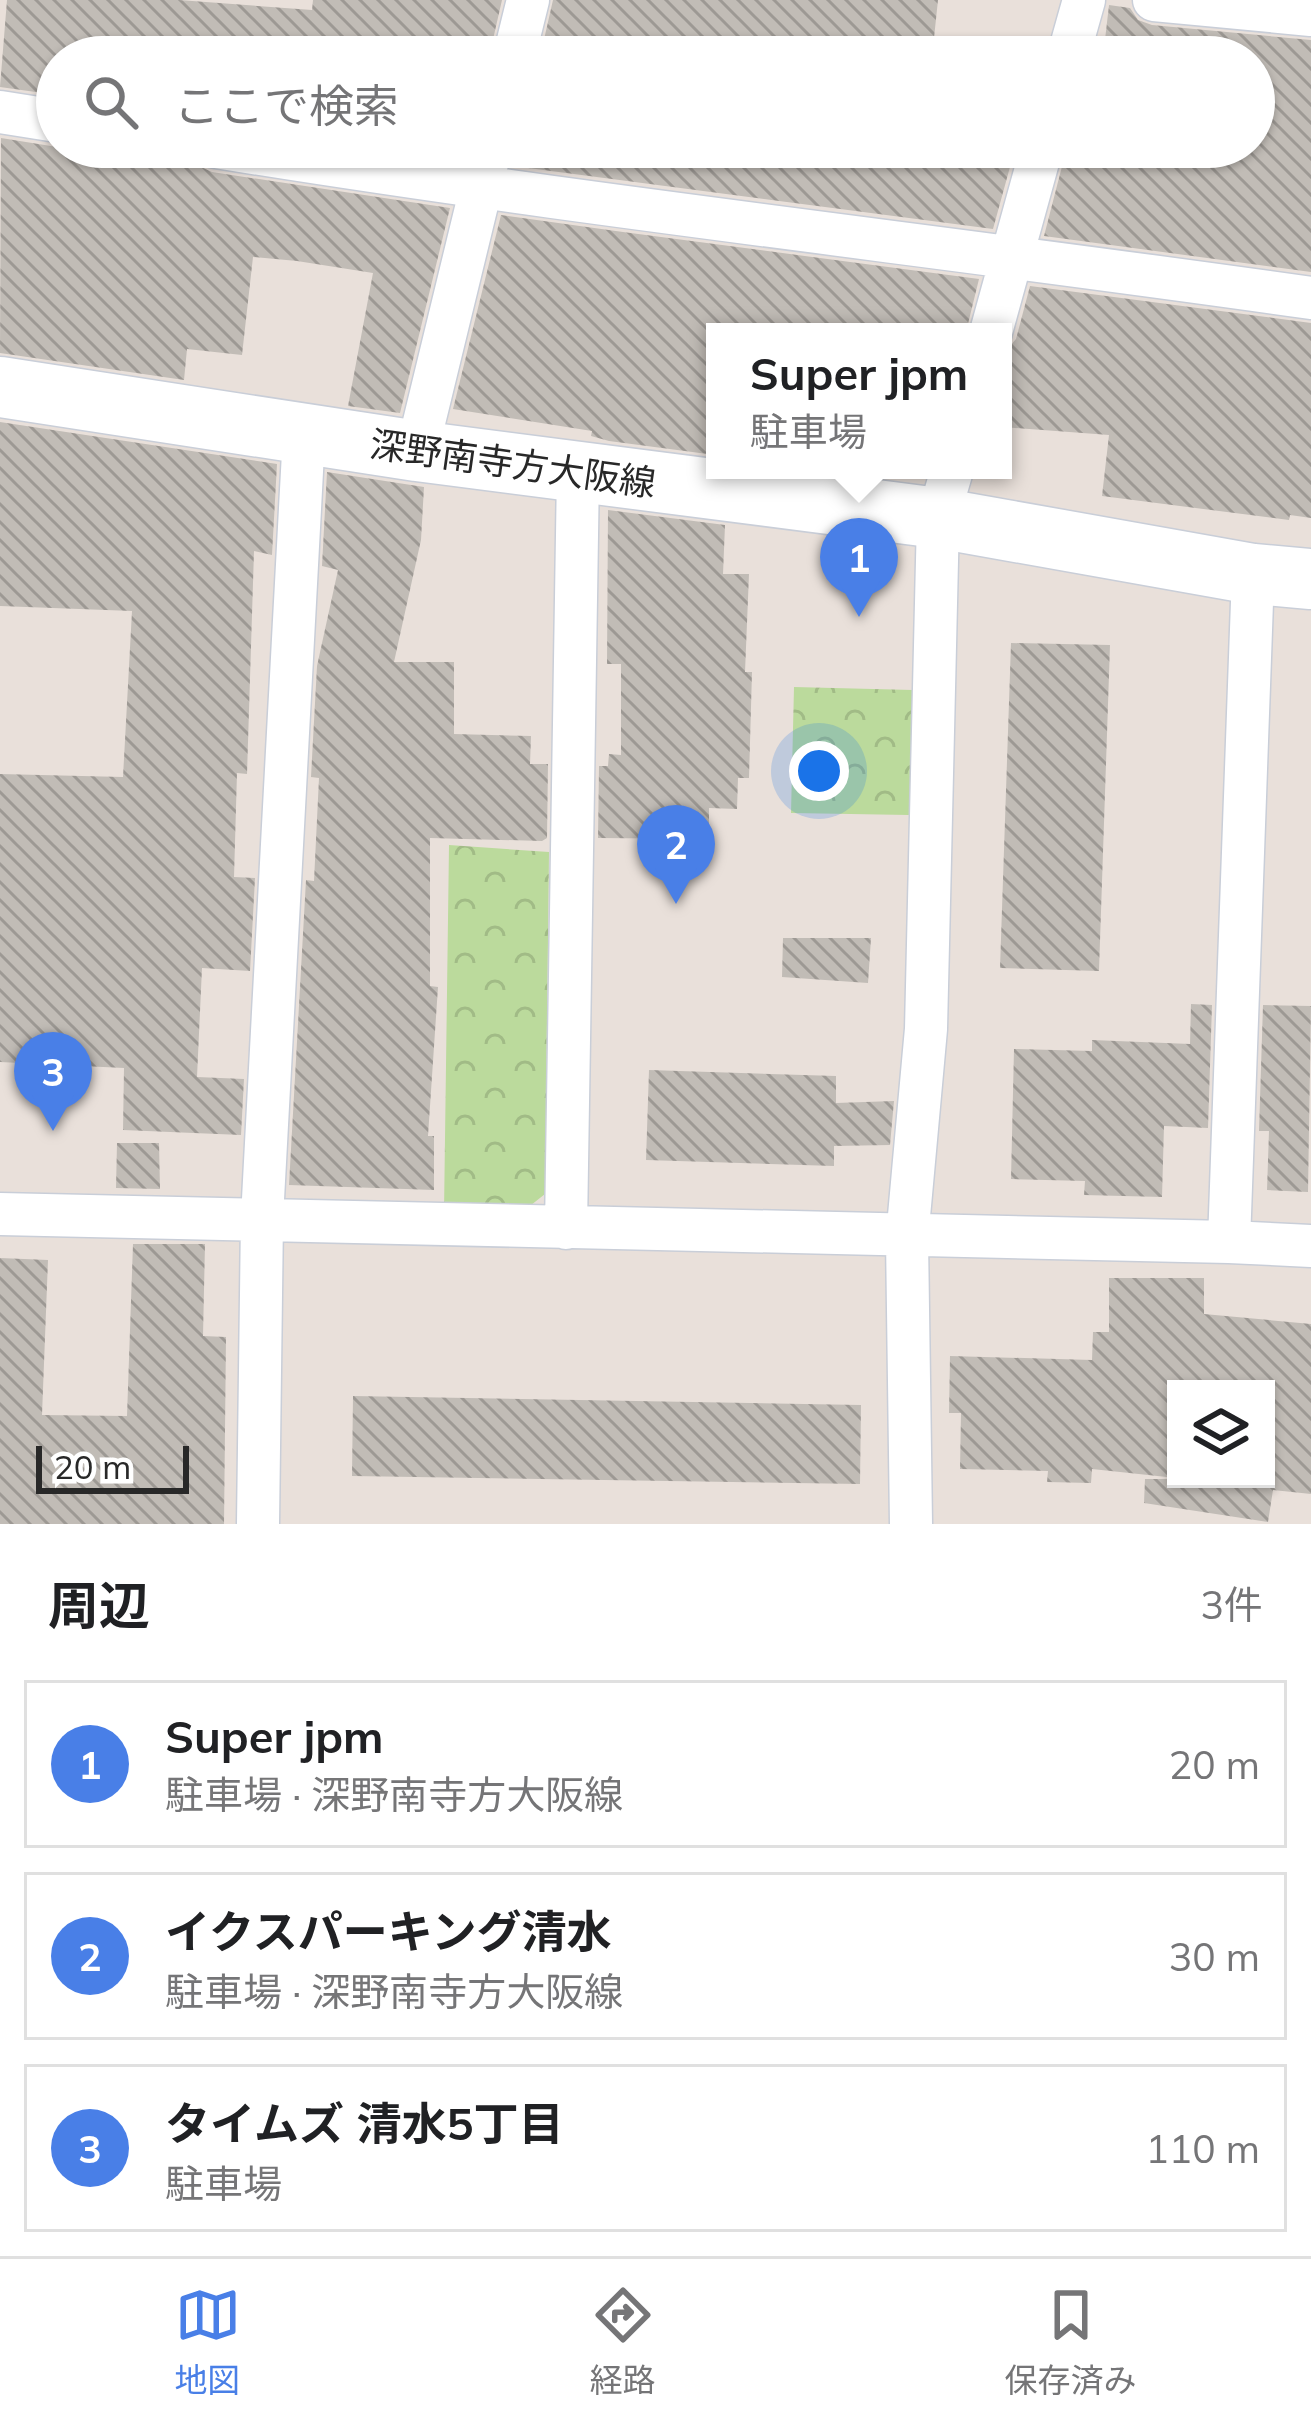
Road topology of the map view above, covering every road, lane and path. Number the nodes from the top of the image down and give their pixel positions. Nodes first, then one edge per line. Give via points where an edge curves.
1 (528, 0) edge
2 (1084, 0) edge
3 (1154, 0) edge
4 (1311, 15) edge
5 (519, 36) edge
6 (1074, 36) edge
7 (0, 112) edge
8 (36, 118) edge
9 (345, 168) edge
10 (486, 168) edge
11 (1036, 168) edge
12 (481, 190) junction
13 (1012, 256) junction
14 (1311, 298) edge
15 (993, 323) edge
16 (0, 387) edge
17 (304, 434) junction
18 (417, 451) junction
19 (578, 472) junction
20 (945, 494) edge
21 (1282, 576) edge
22 (0, 1214) edge
23 (262, 1218) junction
24 (566, 1228) junction
25 (907, 1238) junction
26 (1229, 1242) junction
27 (1311, 1246) edge
28 (257, 1524) edge
29 (911, 1524) edge

1 - 5 street
2 - 6 street
3 - 4 street
7 - 8 street
9 - 12 street
10 - 12 street
11 - 13 street
12 - 13 street
12 - 18 street
13 - 14 street
13 - 15 street
16 - 17 main road, 深野南寺方大阪線
17 - 18 main road, 深野南寺方大阪線
17 - 23 street
18 - 19 main road, 深野南寺方大阪線
19 - 20 main road, 深野南寺方大阪線
19 - 24 street
20 - 21 main road, 深野南寺方大阪線
20 - 25 street via 926,1028
21 - 26 street
22 - 23 street
23 - 24 street
23 - 28 street
24 - 25 street
25 - 26 street
25 - 29 street
26 - 27 street

